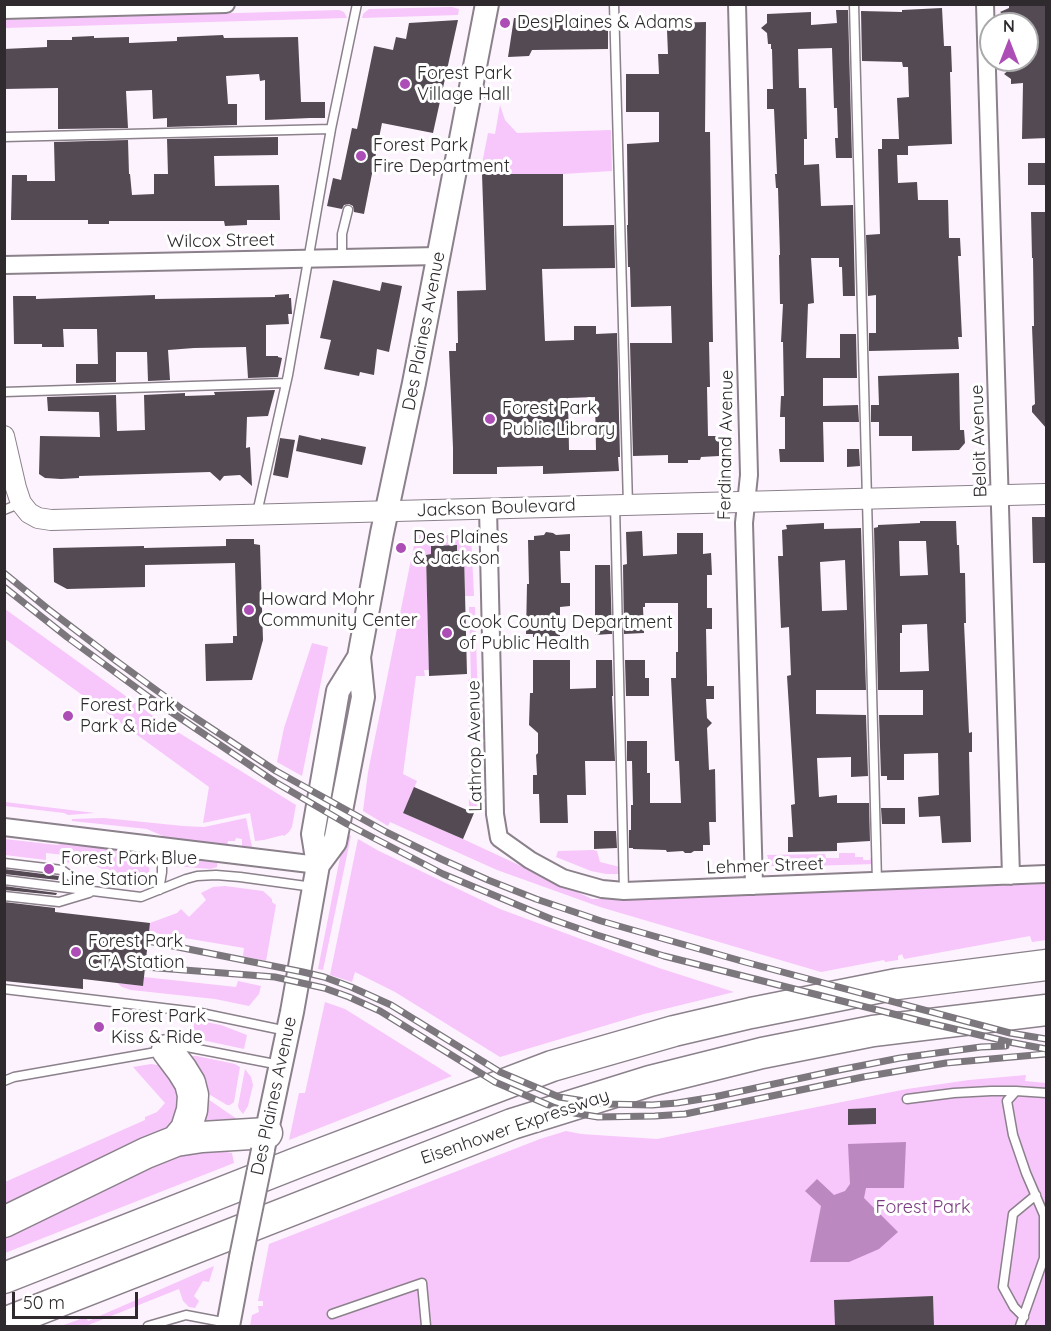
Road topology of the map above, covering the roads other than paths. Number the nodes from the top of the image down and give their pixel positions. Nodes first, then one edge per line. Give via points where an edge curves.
1 (226, 4) edge
2 (357, 4) edge
3 (488, 4) edge
4 (615, 4) edge
5 (737, 4) edge
6 (854, 4) edge
7 (985, 4) edge
8 (4, 10) edge
9 (471, 90) junction
10 (506, 90) dead end
11 (332, 129) junction
12 (4, 136) edge
13 (348, 210) dead end
14 (438, 256) junction
15 (342, 258) junction
16 (308, 259) junction
17 (4, 265) edge
18 (286, 383) junction
19 (4, 392) edge
20 (4, 436) edge
21 (1047, 494) edge
22 (1000, 495) junction
23 (867, 498) junction
24 (747, 501) junction
25 (622, 505) junction
26 (13, 507) edge
27 (488, 508) junction
28 (387, 511) junction
29 (256, 514) junction
30 (4, 827) edge
31 (499, 838) joint
32 (155, 845) junction
33 (4, 863) edge
34 (1047, 874) edge
35 (316, 876) junction
36 (1011, 876) junction
37 (4, 880) edge
38 (877, 881) junction
39 (754, 886) junction
40 (159, 890) junction
41 (624, 891) junction
42 (92, 892) junction
43 (4, 896) edge
44 (1047, 965) edge
45 (4, 989) edge
46 (1047, 1010) edge
47 (288, 1031) junction
48 (167, 1050) junction
49 (281, 1065) junction
50 (4, 1071) edge
51 (14, 1077) junction
52 (4, 1082) edge
53 (1016, 1091) junction
54 (1047, 1093) edge
55 (907, 1099) dead end
56 (176, 1141) junction
57 (265, 1142) junction
58 (1035, 1195) junction
59 (4, 1221) edge
60 (4, 1278) edge
61 (332, 1314) dead end
62 (1024, 1317) junction
63 (4, 1323) edge
64 (228, 1325) edge
65 (147, 1326) edge
66 (426, 1326) edge
67 (1020, 1326) edge

1 - 8 street
2 - 11 lane
3 - 9 main road, Des Plaines Avenue
4 - 25 lane
5 - 24 street, Ferdinand Avenue
6 - 23 lane
7 - 22 street, Beloit Avenue
9 - 10 lane via 499,95
9 - 14 main road, Des Plaines Avenue
11 - 12 lane
11 - 16 lane
13 - 15 lane
14 - 15 street, Wilcox Street
14 - 28 main road, Des Plaines Avenue
15 - 16 street, Wilcox Street
16 - 17 street, Wilcox Street
16 - 18 lane
18 - 19 lane
18 - 29 lane
20 - 26 street, Jackson Boulevard via 16,488
21 - 22 street, Jackson Boulevard
22 - 23 street, Jackson Boulevard
22 - 36 street, Beloit Avenue
23 - 24 street, Jackson Boulevard
23 - 38 lane
24 - 25 street, Jackson Boulevard
24 - 39 street, Ferdinand Avenue via 744,523
25 - 27 street, Jackson Boulevard
25 - 41 lane
26 - 29 street, Jackson Boulevard via 51,520
27 - 28 street, Jackson Boulevard
27 - 31 street, Lathrop Avenue via 495,814
28 - 29 street, Jackson Boulevard
28 - 35 main road, Des Plaines Avenue via 359,657 363,697 359,720 335,842
30 - 32 street
31 - 41 street, Lehmer Street via 563,878
32 - 35 street
32 - 40 lane via 162,857
33 - 42 lane via 62,870
34 - 36 street, Lehmer Street
35 - 40 lane via 197,876
35 - 47 main road, Des Plaines Avenue
36 - 38 street, Lehmer Street
37 - 42 lane
38 - 39 street, Lehmer Street
39 - 41 street, Lehmer Street
40 - 42 lane via 141,897
42 - 43 lane via 59,902
44 - 60 highway via 897,984 751,1013 552,1066
45 - 47 lane via 196,1012
46 - 63 highway, Eisenhower Expressway via 873,1031 650,1081 512,1124
47 - 49 main road, Des Plaines Avenue
48 - 49 lane via 187,1047
48 - 51 lane
48 - 56 highway via 186,1076 193,1095 186,1129
49 - 57 main road, Des Plaines Avenue
50 - 51 lane
51 - 52 lane
53 - 54 lane
53 - 55 lane
53 - 58 lane via 1008,1101 1013,1135
56 - 57 highway via 202,1137
56 - 59 highway
57 - 64 main road, Des Plaines Avenue, bridge
58 - 62 lane via 1044,1215 1044,1258
58 - 62 lane via 1013,1214 1003,1287
61 - 66 lane via 422,1283
62 - 67 lane
64 - 65 lane via 186,1315

